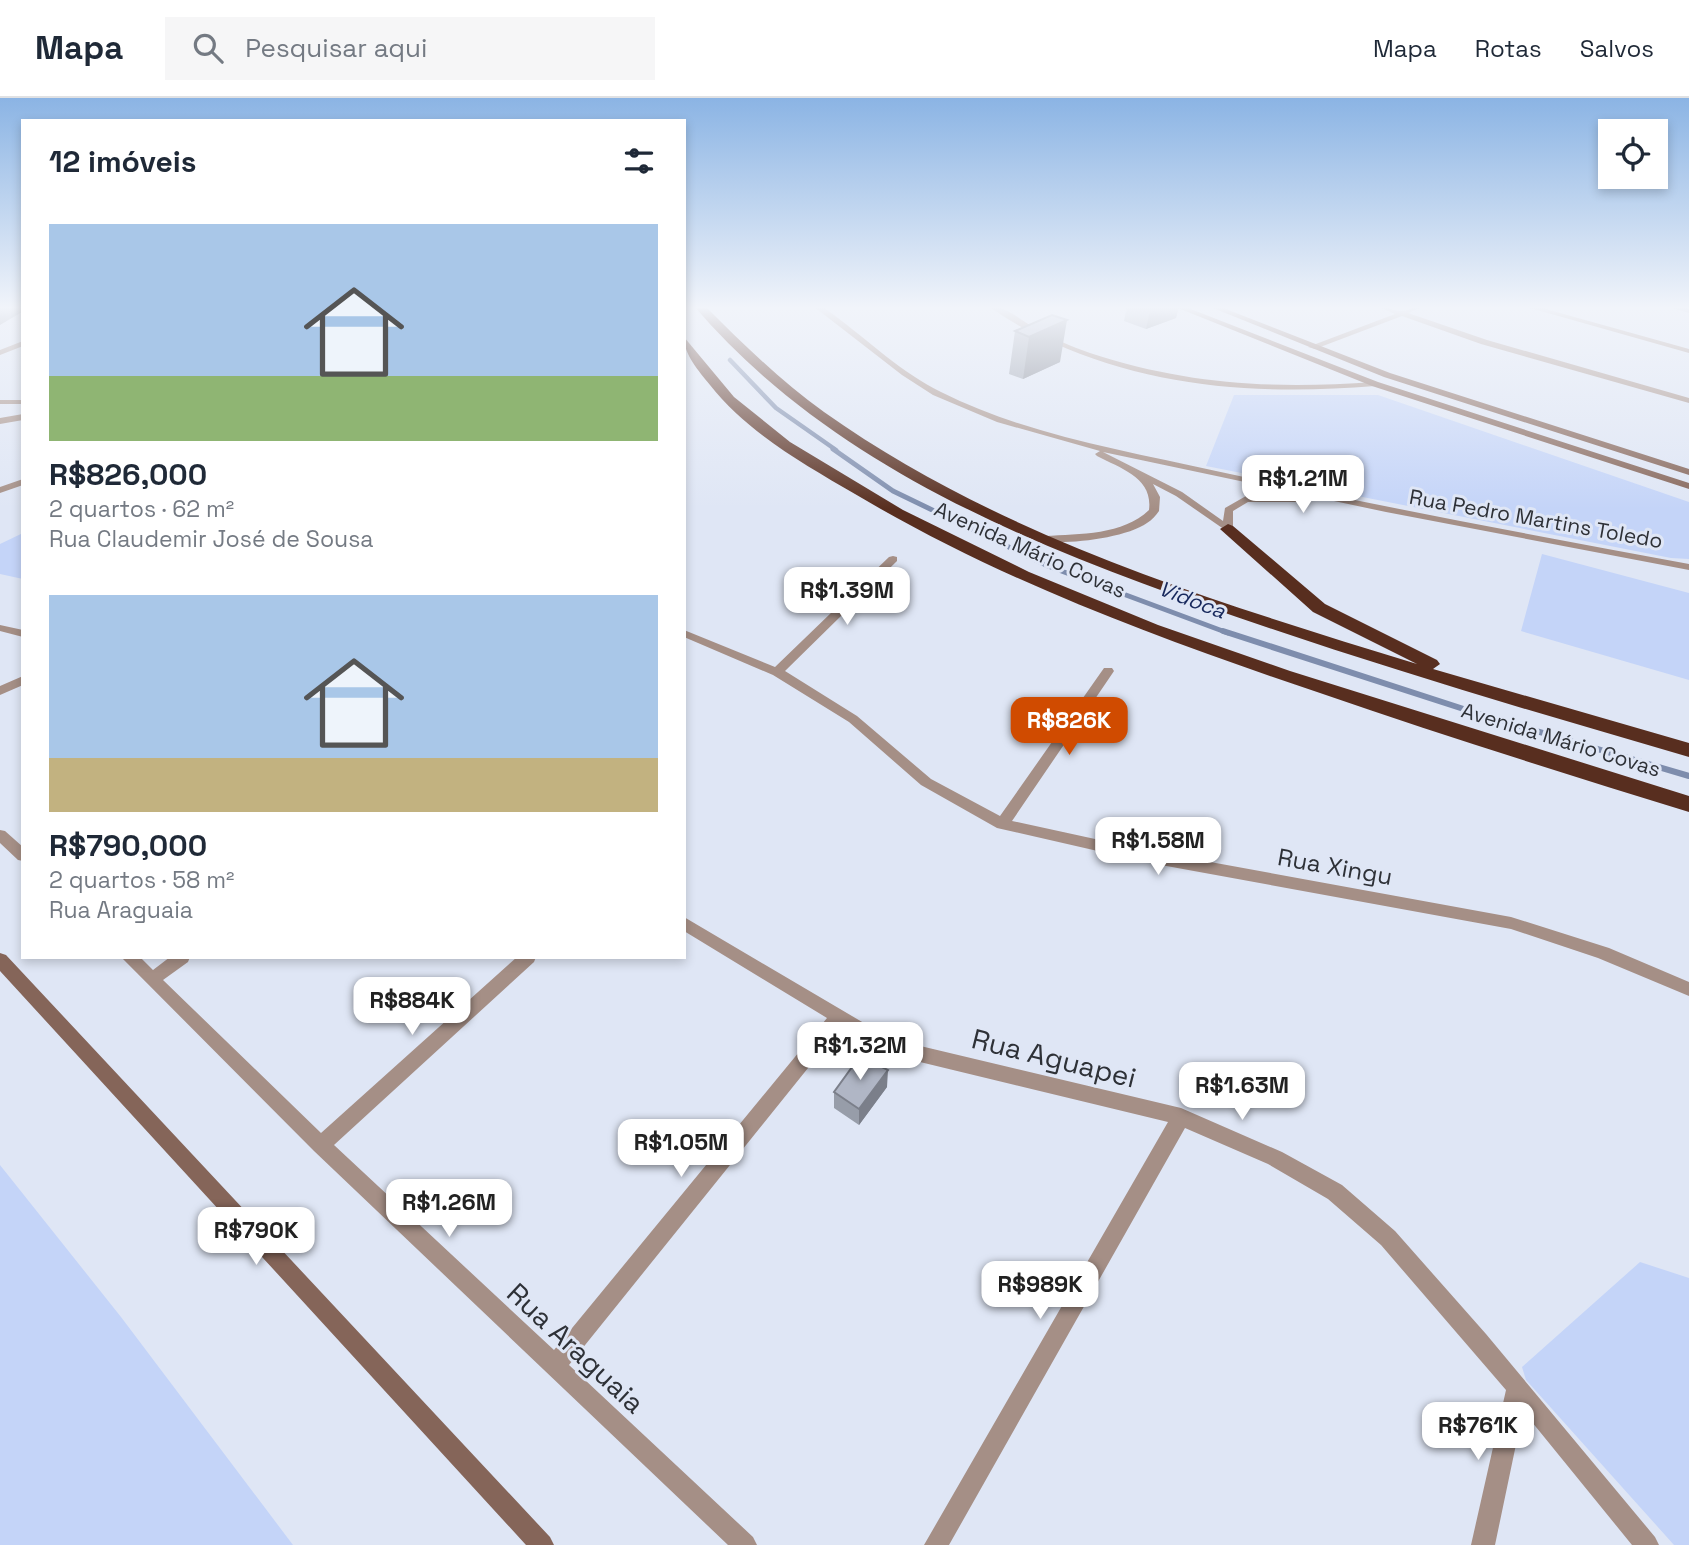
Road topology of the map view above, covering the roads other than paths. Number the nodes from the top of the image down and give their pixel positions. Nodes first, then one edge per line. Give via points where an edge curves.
1 (710, 374) edge
2 (768, 374) edge
3 (903, 374) edge
4 (1147, 374) edge
5 (1343, 374) edge
6 (1348, 374) edge
7 (1389, 374) edge
8 (1593, 374) edge
9 (1375, 384) junction
10 (1338, 388) junction
11 (1689, 401) edge
12 (0, 402) edge
13 (21, 402) edge
14 (21, 416) edge
15 (0, 421) edge
16 (1067, 439) junction
17 (1689, 472) edge
18 (1141, 474) junction
19 (21, 483) edge
20 (1689, 486) edge
21 (0, 490) edge
22 (1377, 509) junction
23 (1228, 529) junction
24 (1045, 539) junction
25 (893, 559) dead end
26 (1689, 567) edge
27 (0, 628) edge
28 (21, 633) edge
29 (686, 634) edge
30 (1108, 671) dead end
31 (778, 672) junction
32 (21, 681) edge
33 (0, 691) edge
34 (1507, 698) junction
35 (1689, 750) edge
36 (1689, 804) edge
37 (1002, 824) junction
38 (4, 838) edge
39 (21, 854) edge
40 (686, 924) edge
41 (131, 959) edge
42 (179, 959) edge
43 (526, 959) edge
44 (0, 960) edge
45 (152, 979) junction
46 (1689, 988) edge
47 (839, 1016) junction
48 (1181, 1117) junction
49 (321, 1145) junction
50 (554, 1367) junction
51 (1517, 1388) junction
52 (542, 1545) edge
53 (745, 1545) edge
54 (936, 1545) edge
55 (1483, 1545) edge
56 (1647, 1545) edge

1 - 36 highway, Avenida Mário Covas via 735,405 770,435 886,509 1000,566 1135,622 1302,681
2 - 24 highway, Avenida Mário Covas via 886,459 976,509
3 - 16 street via 976,411
4 - 10 street via 1243,388
5 - 10 street
6 - 9 main road
7 - 17 main road
8 - 11 street
9 - 10 street
9 - 20 main road
12 - 13 street
14 - 15 street
16 - 18 street
16 - 22 street
18 - 23 street
18 - 24 street via 1157,499 1146,520 1113,533
19 - 21 street
22 - 23 street via 1304,499 1245,499 1228,510
22 - 26 street, Rua Pedro Martins Toledo
23 - 34 highway via 1319,608
24 - 34 highway, Avenida Mário Covas via 1174,590 1357,653
25 - 31 street
27 - 28 street
29 - 31 street, Rua Xingu
30 - 37 street
31 - 37 street, Rua Xingu via 853,719 926,782
32 - 33 street
34 - 35 highway, Avenida Mário Covas
37 - 46 street, Rua Xingu via 1150,857 1511,923
38 - 39 street
40 - 47 street, Rua Aguapei
41 - 45 street, Rua Araguaia
42 - 45 street
43 - 49 street
44 - 52 main road
45 - 49 street, Rua Araguaia
47 - 48 street, Rua Aguapei via 887,1046
47 - 50 street
48 - 51 street, Rua Aguapei via 1275,1158 1335,1192 1388,1238
48 - 54 street
49 - 50 street, Rua Araguaia
50 - 53 street, Rua Araguaia
51 - 55 street
51 - 56 street, Rua Aguapei

